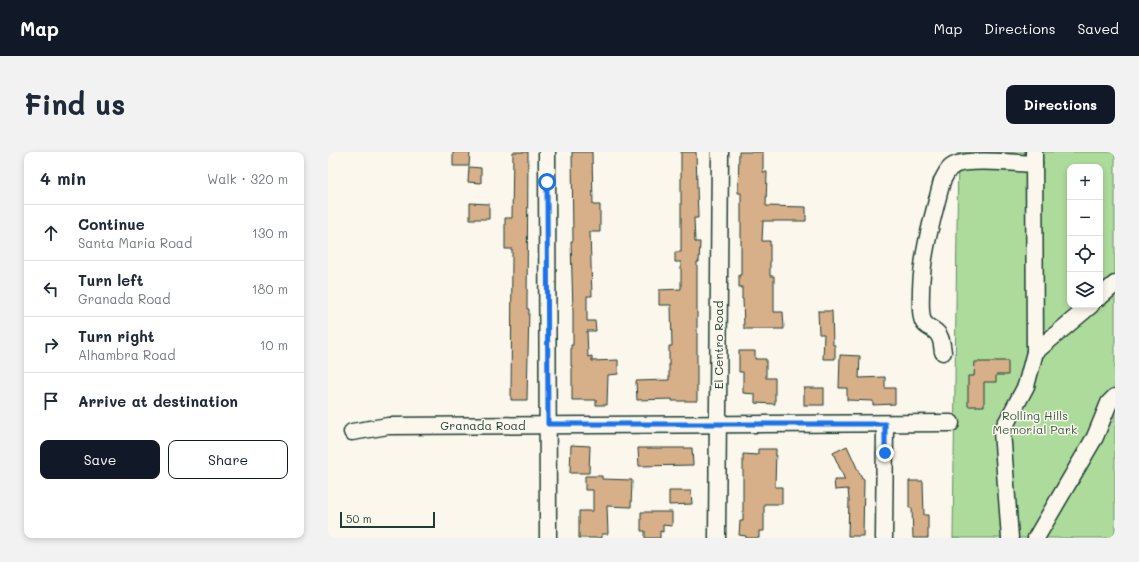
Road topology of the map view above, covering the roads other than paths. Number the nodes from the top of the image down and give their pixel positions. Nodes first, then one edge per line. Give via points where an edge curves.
1 (547, 152) edge
2 (720, 152) edge
3 (1034, 158) edge
4 (1115, 284) edge
5 (1103, 294) edge
6 (1087, 308) edge
7 (943, 352) dead end
8 (1036, 352) junction
9 (1115, 397) edge
10 (952, 423) dead end
11 (1115, 423) edge
12 (548, 424) junction
13 (718, 424) junction
14 (885, 424) junction
15 (352, 432) dead end
16 (1095, 437) junction
17 (548, 538) edge
18 (717, 538) edge
19 (884, 538) edge
20 (1010, 538) edge
21 (1036, 538) edge

1 - 12 street
2 - 13 street, El Centro Road
3 - 7 street via 960,162 952,166 942,181 924,254 921,300 923,322 926,327 939,334
3 - 8 street
4 - 5 street
6 - 8 street
8 - 20 street via 1026,386 1002,431
9 - 16 street via 1109,403
10 - 14 street, Granada Road
11 - 16 street
12 - 13 street, Granada Road
12 - 15 street, Granada Road via 388,426
12 - 17 street
13 - 14 street, Granada Road
13 - 18 street, El Centro Road
14 - 19 street
16 - 21 street

